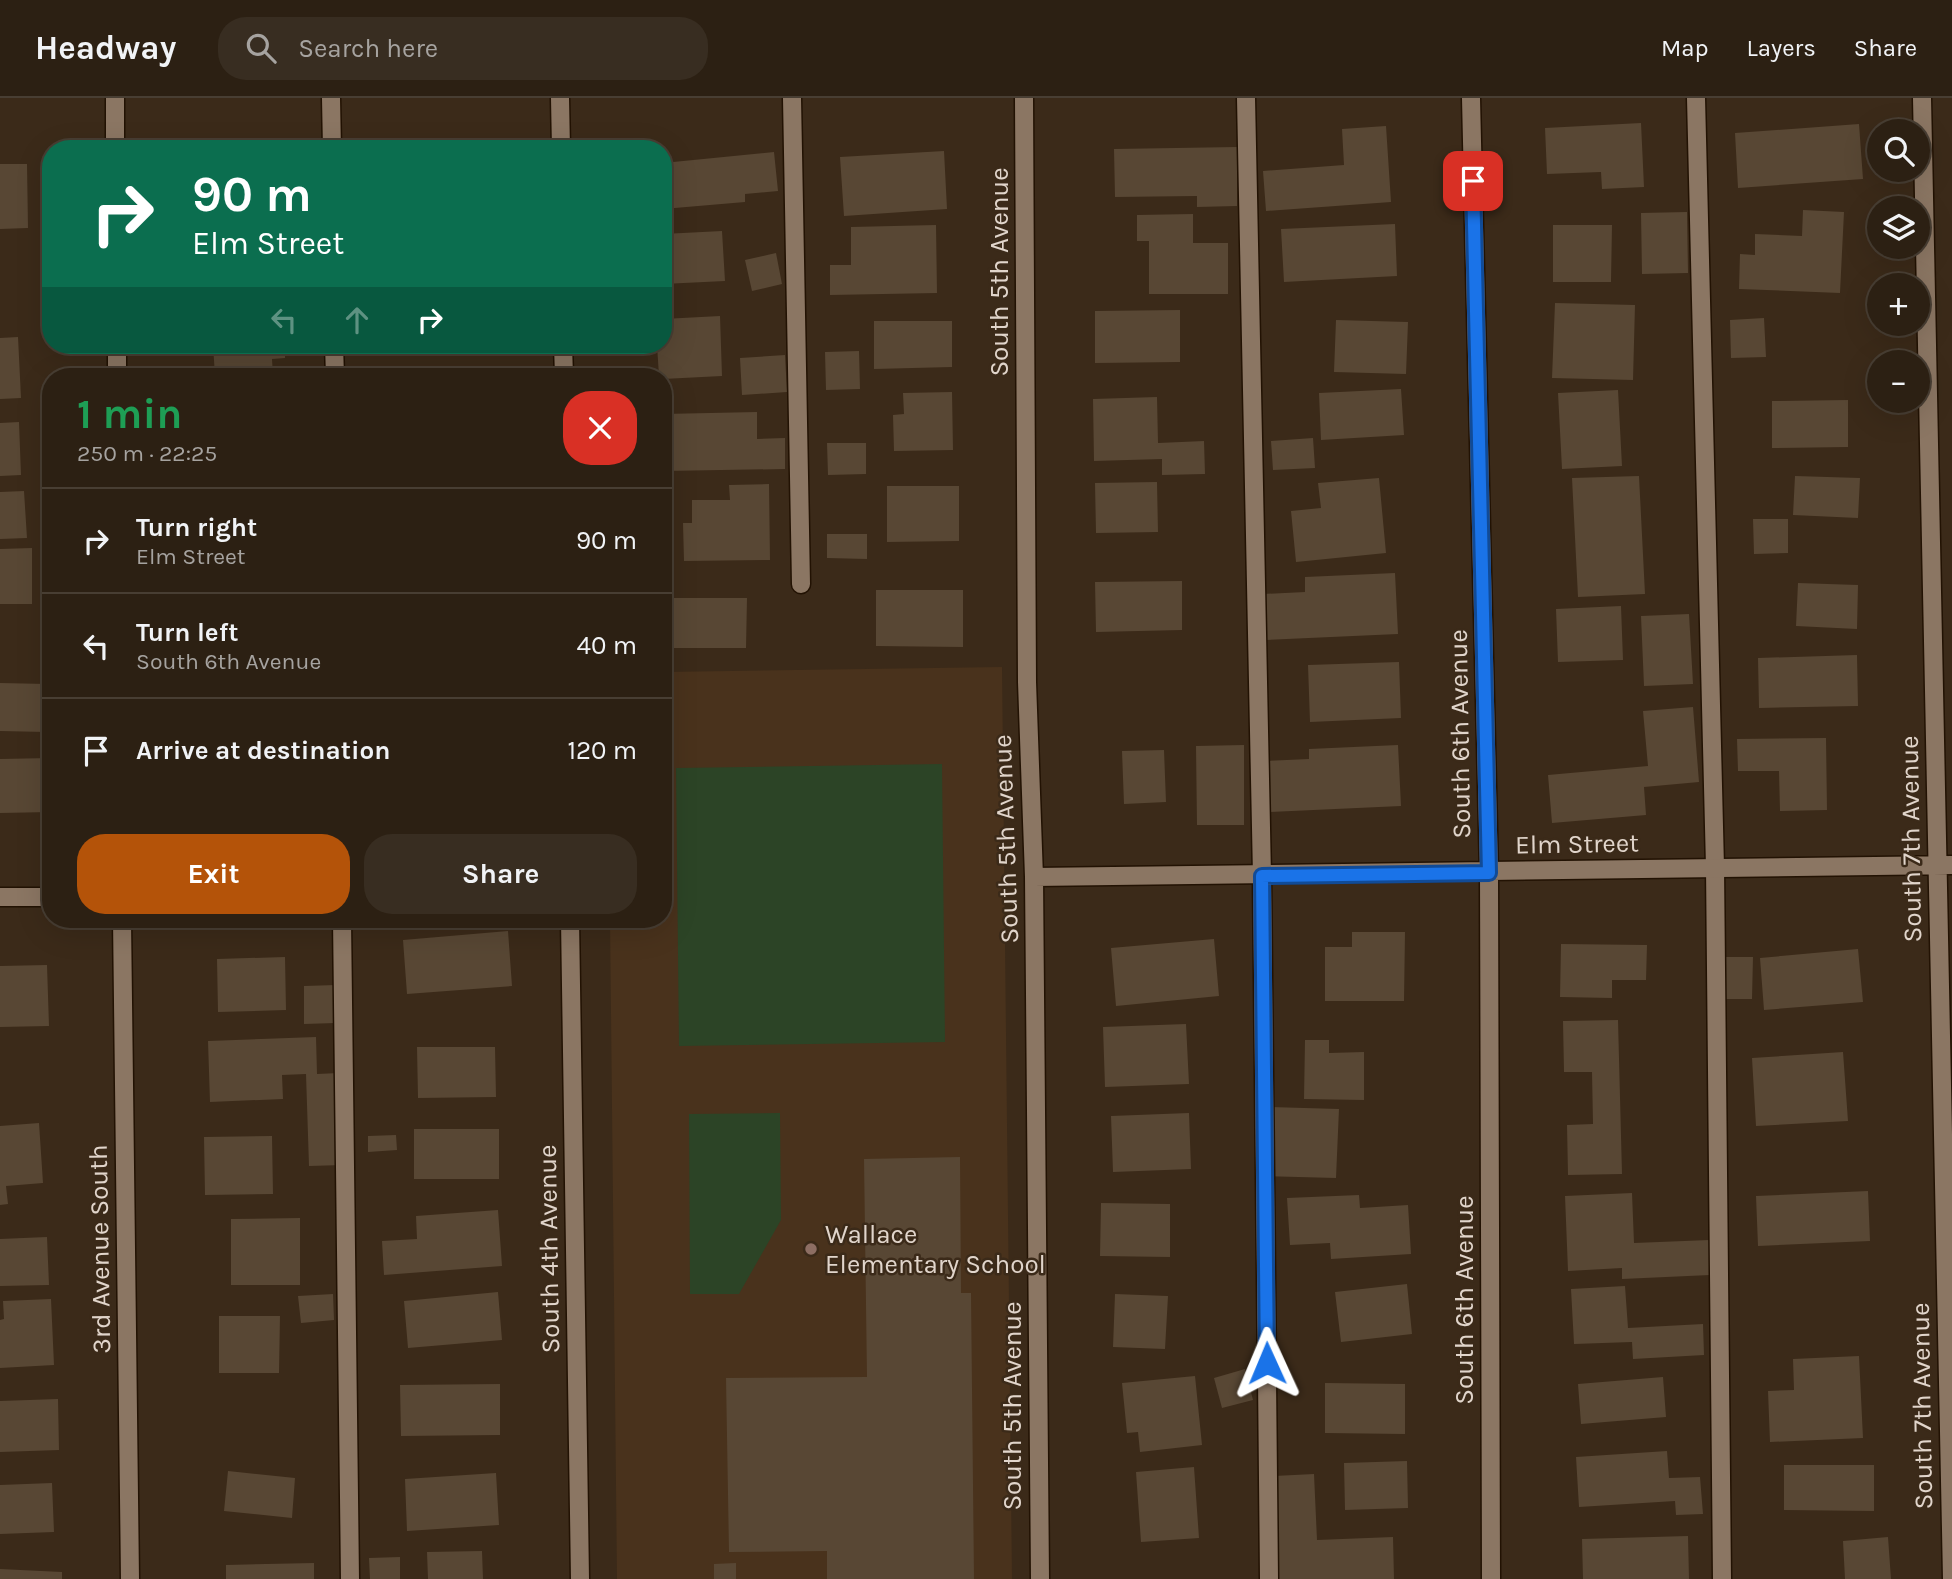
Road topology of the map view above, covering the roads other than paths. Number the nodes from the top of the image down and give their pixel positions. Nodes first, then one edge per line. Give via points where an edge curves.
1 (115, 98) edge
2 (331, 98) edge
3 (560, 98) edge
4 (792, 98) edge
5 (1024, 98) edge
6 (1246, 98) edge
7 (1471, 98) edge
8 (1696, 98) edge
9 (1922, 98) edge
10 (115, 140) edge
11 (332, 140) edge
12 (561, 140) edge
13 (801, 584) dead end
14 (1945, 865) edge
15 (1715, 867) junction
16 (1489, 873) junction
17 (1262, 876) junction
18 (1034, 877) junction
19 (0, 897) edge
20 (42, 897) edge
21 (122, 928) edge
22 (342, 928) edge
23 (570, 928) edge
24 (130, 1579) edge
25 (350, 1579) edge
26 (580, 1579) edge
27 (1040, 1579) edge
28 (1269, 1579) edge
29 (1491, 1579) edge
30 (1721, 1579) edge
31 (1952, 1579) edge

1 - 10 street
2 - 11 street
3 - 12 street
4 - 13 street
5 - 18 street, South 5th Avenue via 1027,682
6 - 17 street
7 - 16 street, South 6th Avenue
8 - 15 street
9 - 14 street, South 7th Avenue
14 - 15 street, Elm Street
14 - 31 street, South 7th Avenue
15 - 16 street, Elm Street
15 - 30 street
16 - 17 street, Elm Street
16 - 29 street, South 6th Avenue
17 - 18 street, Elm Street
17 - 28 street
18 - 27 street, South 5th Avenue
19 - 20 street
21 - 24 street, 3rd Avenue South
22 - 25 street
23 - 26 street, South 4th Avenue

